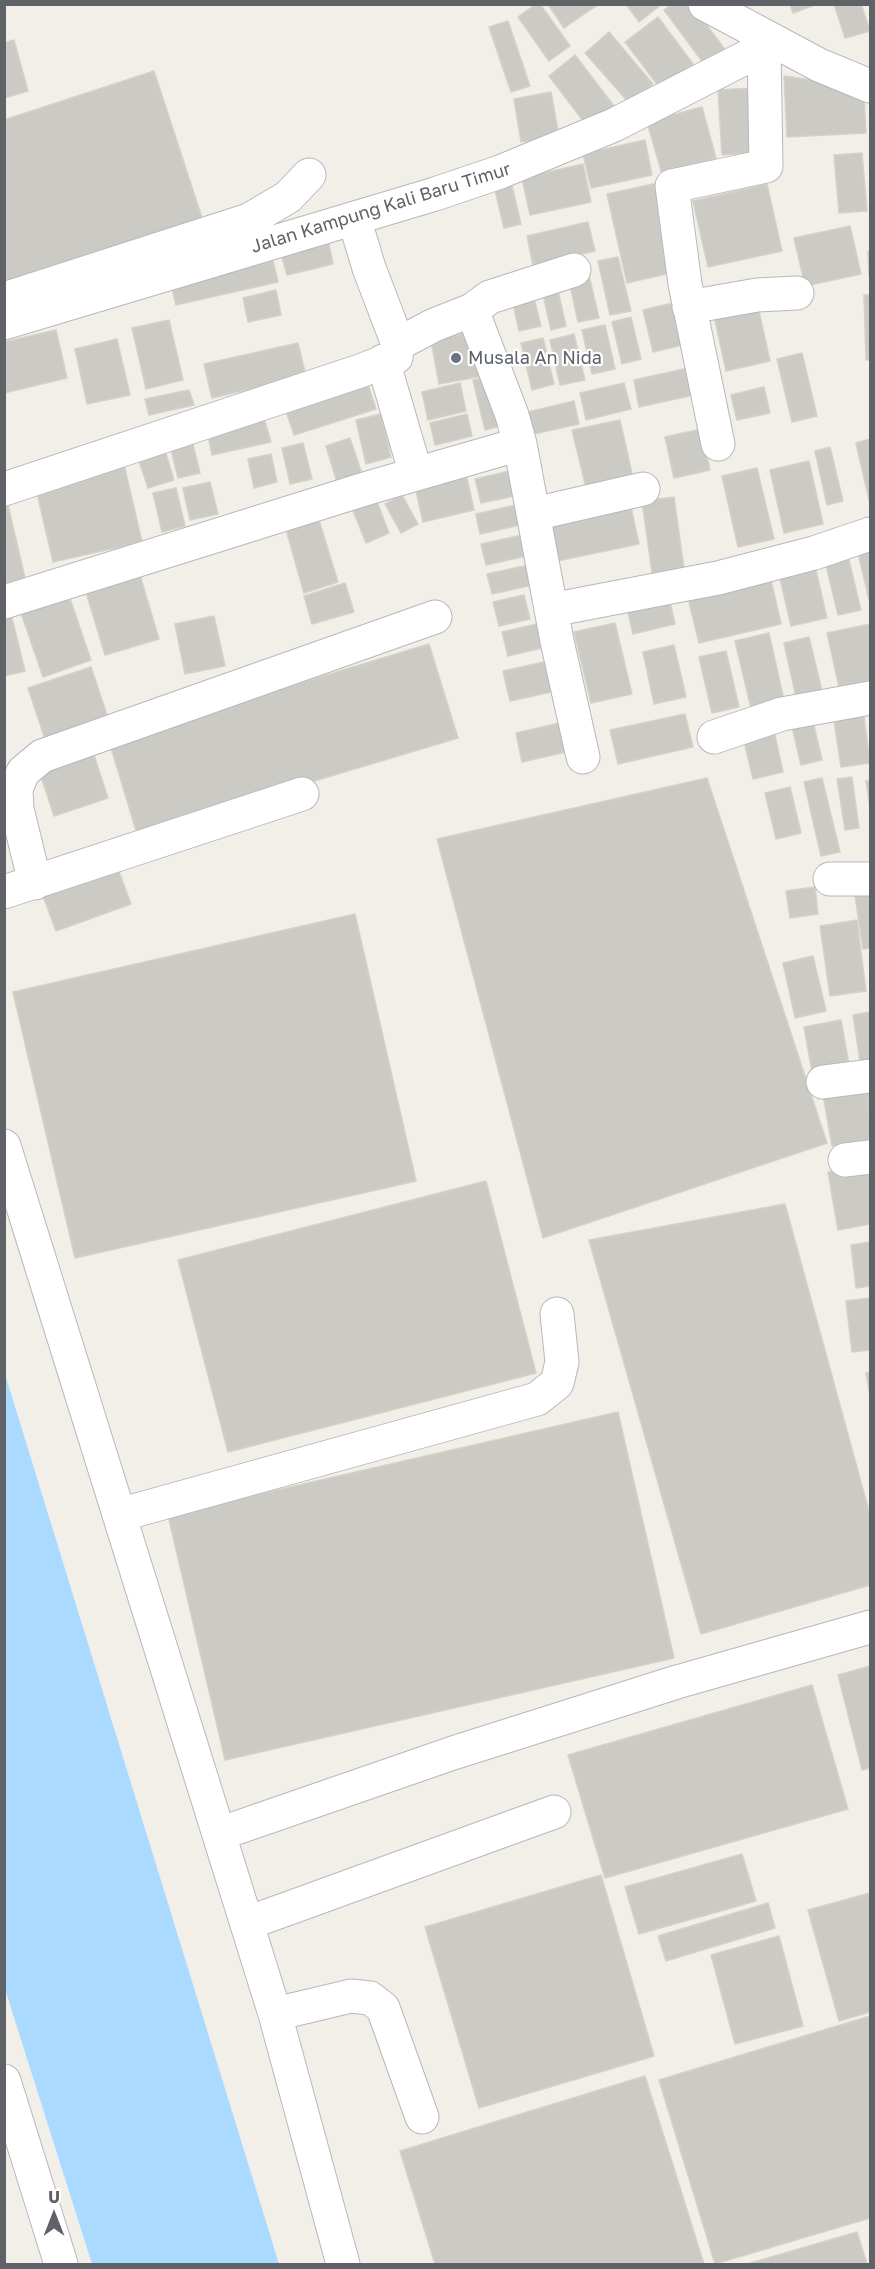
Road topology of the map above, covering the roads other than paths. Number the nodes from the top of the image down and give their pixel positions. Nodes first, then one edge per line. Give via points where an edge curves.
1 (705, 4) edge
2 (770, 45) junction
3 (870, 86) edge
4 (309, 175) dead end
5 (354, 218) junction
6 (574, 270) dead end
7 (797, 292) dead end
8 (4, 299) edge
9 (689, 307) junction
10 (472, 310) junction
11 (4, 323) edge
12 (390, 353) junction
13 (520, 444) junction
14 (718, 444) dead end
15 (416, 474) junction
16 (4, 489) edge
17 (643, 489) dead end
18 (534, 514) junction
19 (870, 534) edge
20 (4, 602) edge
21 (552, 610) junction
22 (435, 617) dead end
23 (870, 698) edge
24 (714, 736) dead end
25 (583, 757) dead end
26 (302, 794) dead end
27 (830, 879) dead end
28 (870, 879) edge
29 (20, 887) edge
30 (870, 1076) edge
31 (823, 1082) dead end
32 (4, 1146) edge
33 (557, 1314) dead end
34 (119, 1515) junction
35 (870, 1627) edge
36 (554, 1812) dead end
37 (219, 1834) junction
38 (248, 1923) junction
39 (275, 2014) junction
40 (4, 2081) edge
41 (10, 2116) edge
42 (423, 2117) dead end
43 (61, 2265) edge
44 (343, 2265) edge

1 - 2 street
2 - 3 street
2 - 5 street, Jalan Kampung Kali Baru Timur via 583,138 500,172
2 - 9 street via 766,166 672,186
4 - 8 street via 288,197 249,220
5 - 11 street, Jalan Kampung Kali Baru Timur
5 - 12 street
6 - 10 street via 490,297
7 - 9 street
9 - 14 street
10 - 12 street via 434,325
10 - 13 street
12 - 15 street
12 - 16 street via 298,393
13 - 15 street
13 - 18 street
15 - 20 street
17 - 18 street
18 - 21 street
19 - 21 street via 718,578
21 - 25 street
22 - 29 street via 42,756 23,772 16,789
23 - 24 street via 782,714
26 - 29 street
27 - 28 street
30 - 31 street
32 - 34 street
33 - 34 street via 562,1362 557,1383 537,1399
34 - 37 street
35 - 37 street via 677,1682 475,1746
36 - 38 street
37 - 38 street
38 - 39 street
39 - 42 street via 351,1996 370,1998 383,2008
39 - 44 street
40 - 41 street
41 - 43 street

